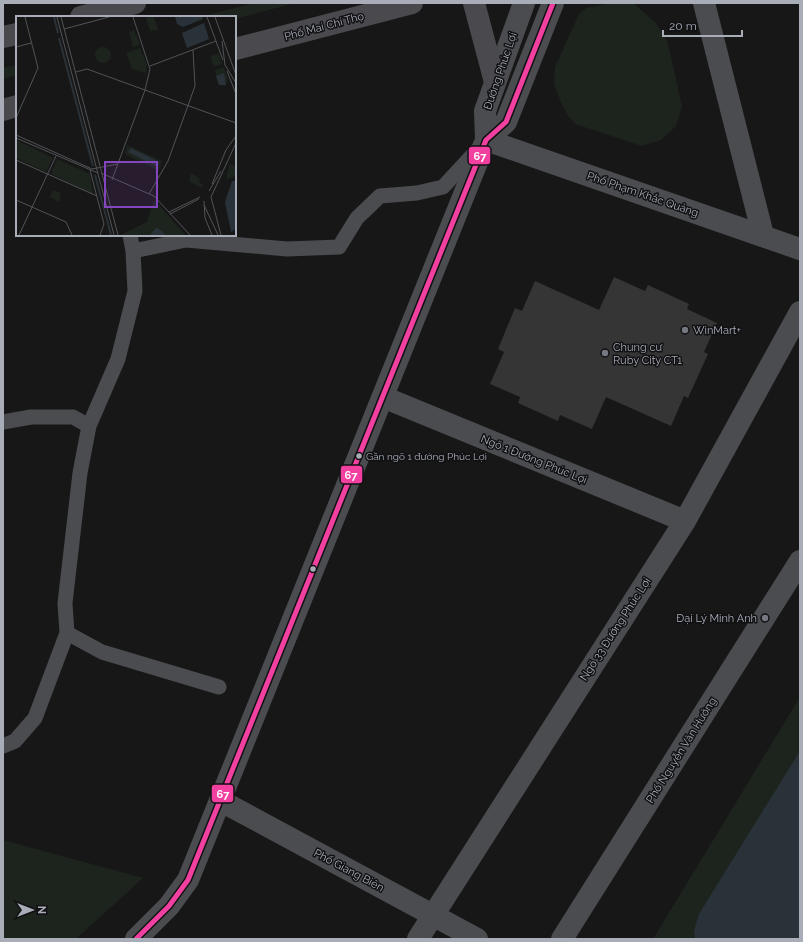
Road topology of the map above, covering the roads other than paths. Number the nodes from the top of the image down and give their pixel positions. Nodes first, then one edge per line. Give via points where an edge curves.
1 (135, 3) edge
2 (412, 3) edge
3 (474, 3) edge
4 (524, 3) edge
5 (553, 3) edge
6 (704, 3) edge
7 (85, 16) edge
8 (16, 34) edge
9 (3, 37) edge
10 (236, 49) edge
11 (495, 82) junction
12 (16, 106) edge
13 (3, 110) edge
14 (486, 140) junction
15 (764, 235) junction
16 (130, 236) edge
17 (800, 249) edge
18 (133, 251) junction
19 (800, 312) edge
20 (383, 398) junction
21 (3, 422) edge
22 (89, 426) junction
23 (685, 521) junction
24 (800, 561) edge
25 (68, 634) junction
26 (219, 687) dead end
27 (3, 746) edge
28 (221, 801) junction
29 (432, 915) junction
30 (136, 939) edge
31 (418, 939) edge
32 (477, 939) edge
33 (562, 939) edge

1 - 7 main road
2 - 10 main road, Phố Mai Chí Thọ
3 - 11 main road
4 - 11 street, Đường Phúc Lợi
5 - 14 street, Đường Phúc Lợi via 506,122
6 - 15 street
8 - 9 main road
11 - 14 street, Đường Phúc Lợi via 485,112
12 - 13 main road
14 - 15 street, Phố Phạm Khắc Quảng
14 - 18 lane via 443,187 417,193 380,196 357,218 338,247 287,248 186,240
14 - 20 street, Đường Phúc Lợi
15 - 17 street, Phố Phạm Khắc Quảng
16 - 18 lane
18 - 22 lane via 135,291 118,359
19 - 23 street, Ngõ 33 Đường Phúc Lợi
20 - 23 street, Ngõ 1 Đường Phúc Lợi
20 - 28 street, Đường Phúc Lợi
21 - 22 lane via 31,417 73,417
22 - 25 lane via 80,473 65,603
23 - 29 street, Ngõ 33 Đường Phúc Lợi
24 - 33 street, Phố Nguyễn Văn Hưởng
25 - 26 lane via 102,652
25 - 27 lane via 35,718 16,741
28 - 29 street, Phố Giang Biên
28 - 30 street, Đường Phúc Lợi via 188,880 169,906
29 - 31 street, Ngõ 33 Đường Phúc Lợi
29 - 32 street, Phố Giang Biên

